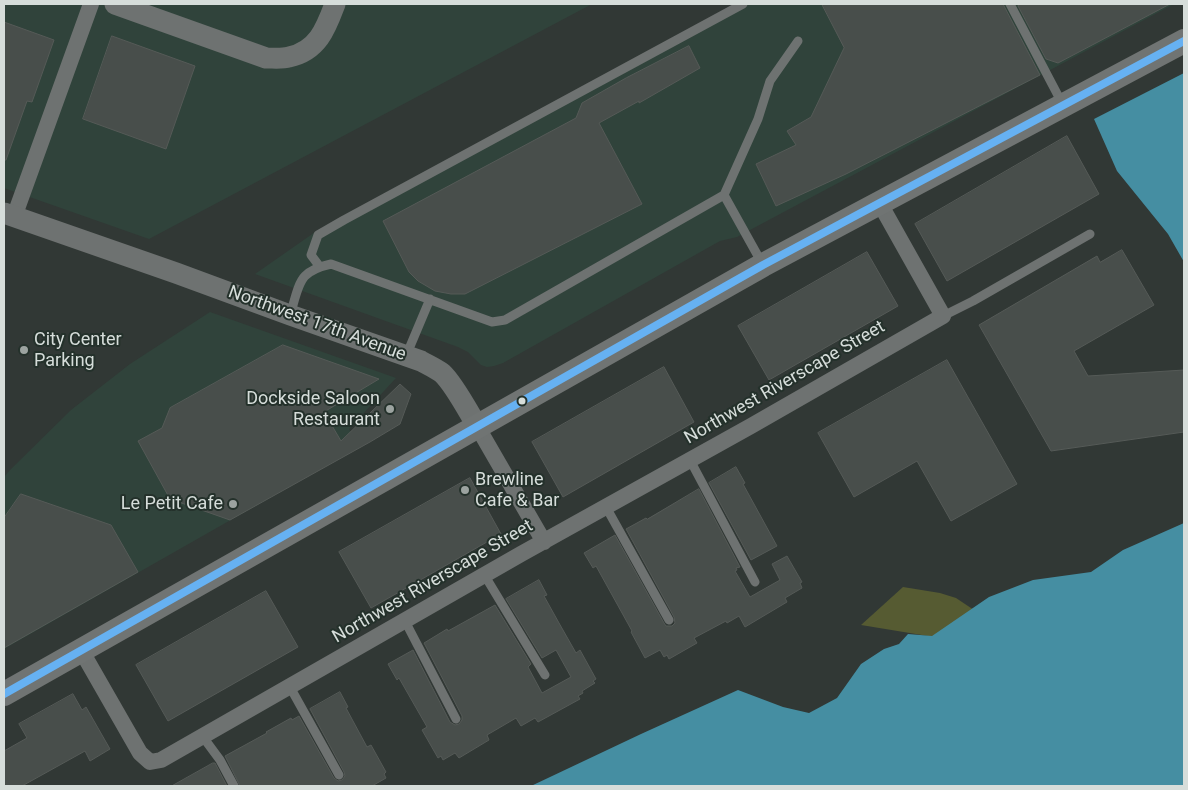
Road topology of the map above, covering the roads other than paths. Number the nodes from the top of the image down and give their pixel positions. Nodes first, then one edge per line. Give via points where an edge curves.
1 (91, 4) edge
2 (115, 4) edge
3 (335, 4) edge
4 (743, 4) edge
5 (1011, 6) edge
6 (798, 41) dead end
7 (1184, 41) edge
8 (1063, 105) junction
9 (724, 195) junction
10 (880, 202) junction
11 (9, 215) edge
12 (1090, 234) dead end
13 (763, 265) junction
14 (320, 267) junction
15 (430, 299) junction
16 (290, 315) junction
17 (943, 316) junction
18 (406, 356) junction
19 (477, 426) junction
20 (690, 460) junction
21 (606, 507) junction
22 (544, 542) junction
23 (485, 576) junction
24 (755, 582) dead end
25 (669, 620) dead end
26 (405, 621) junction
27 (81, 650) junction
28 (545, 676) dead end
29 (290, 687) junction
30 (4, 694) edge
31 (456, 719) dead end
32 (203, 737) junction
33 (338, 776) dead end
34 (234, 786) edge

1 - 11 street
2 - 3 street via 266,58 289,57 311,48 323,33
4 - 14 lane via 318,235 311,255
5 - 8 lane
6 - 9 lane via 770,80 758,119
7 - 8 main road
8 - 10 main road
9 - 13 lane
9 - 15 lane via 505,320 492,322
10 - 13 main road
10 - 17 street
11 - 16 street, Northwest 17th Avenue
12 - 17 lane
13 - 19 main road
14 - 15 lane via 331,264
14 - 16 lane via 305,276
15 - 18 lane
16 - 18 street, Northwest 17th Avenue
17 - 20 street, Northwest Riverscape Street
18 - 19 street, Northwest 17th Avenue via 443,374
19 - 22 street, Northwest 17th Avenue
19 - 27 main road
20 - 21 street, Northwest Riverscape Street
20 - 24 lane
21 - 22 street, Northwest Riverscape Street
21 - 25 lane
22 - 23 street, Northwest Riverscape Street
23 - 26 street, Northwest Riverscape Street
23 - 28 lane
26 - 29 street, Northwest Riverscape Street
26 - 31 lane
27 - 30 main road
27 - 32 street, Northwest Riverscape Street via 140,753 150,762 162,760
29 - 32 street, Northwest Riverscape Street
29 - 33 lane
32 - 34 lane

